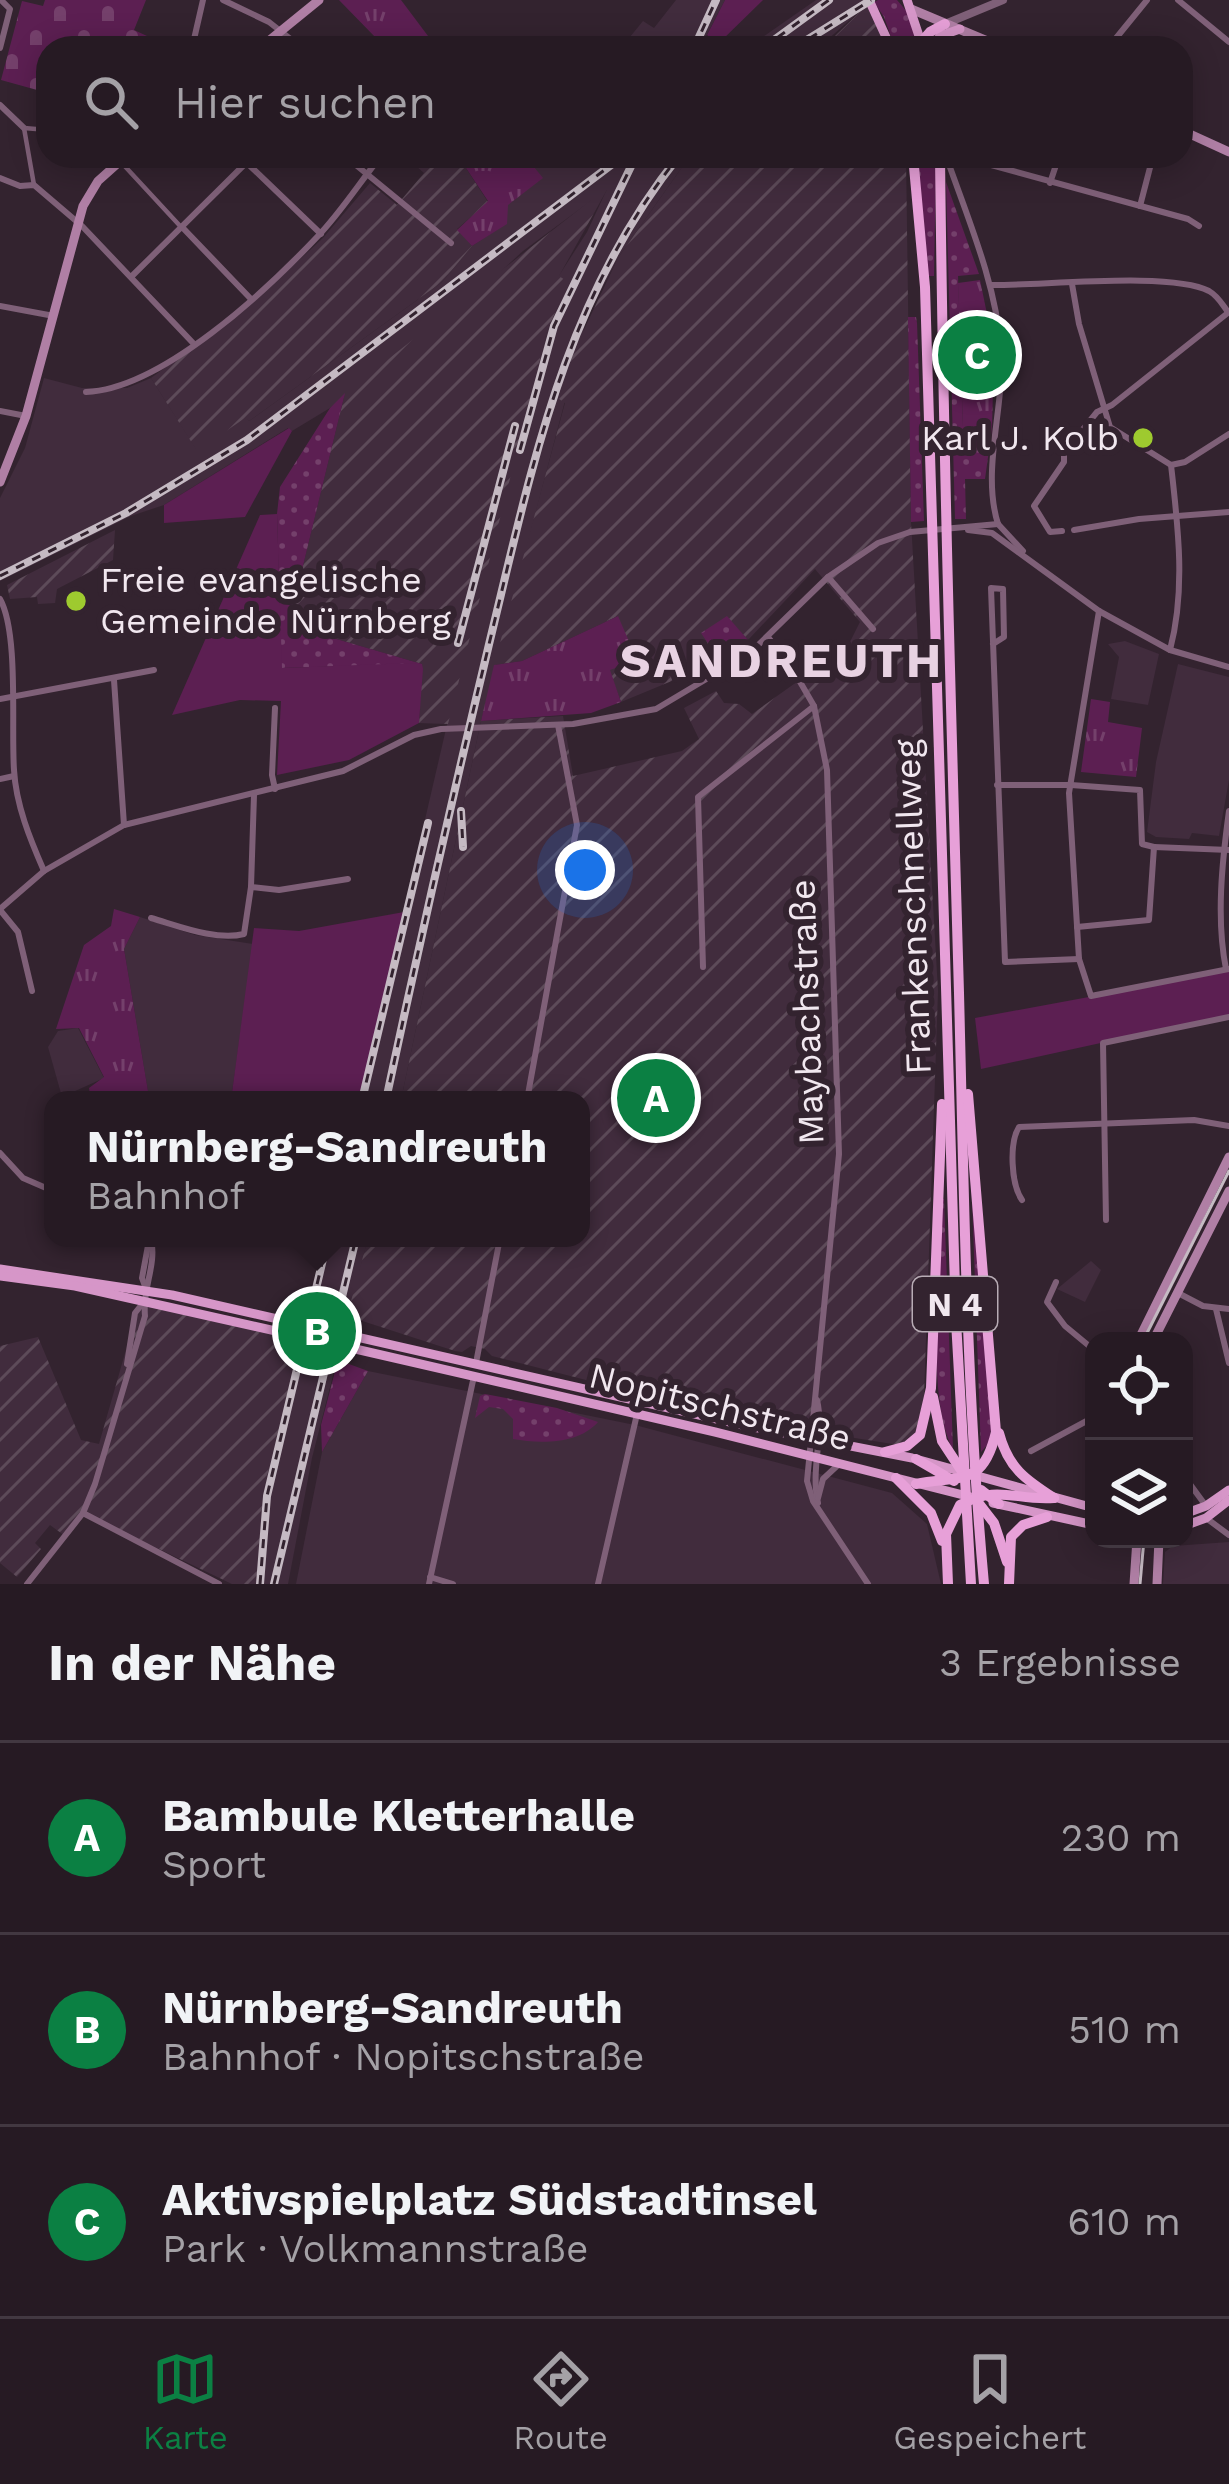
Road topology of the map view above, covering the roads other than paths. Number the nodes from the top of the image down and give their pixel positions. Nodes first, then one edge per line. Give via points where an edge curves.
1 (1, 0) edge
2 (202, 0) edge
3 (223, 0) edge
4 (320, 0) edge
5 (869, 0) edge
6 (1003, 0) edge
7 (1148, 0) edge
8 (1178, 0) edge
9 (906, 3) edge
10 (945, 24) junction
11 (960, 29) junction
12 (281, 31) junction
13 (194, 36) edge
14 (275, 36) edge
15 (287, 36) edge
16 (886, 36) edge
17 (919, 36) edge
18 (933, 36) edge
19 (940, 36) edge
20 (976, 36) edge
21 (1118, 36) edge
22 (1229, 42) edge
23 (0, 48) edge
24 (0, 105) edge
25 (24, 128) junction
26 (36, 129) edge
27 (1193, 136) edge
28 (1229, 152) edge
29 (112, 168) edge
30 (131, 168) edge
31 (241, 168) edge
32 (259, 168) edge
33 (358, 168) edge
34 (372, 168) edge
35 (914, 168) edge
36 (943, 168) edge
37 (947, 168) edge
38 (1000, 168) edge
39 (1055, 168) edge
40 (1150, 168) edge
41 (366, 175) junction
42 (0, 178) edge
43 (1050, 183) junction
44 (34, 185) junction
45 (1140, 206) junction
46 (77, 221) junction
47 (1199, 226) dead end
48 (182, 227) junction
49 (320, 233) junction
50 (451, 243) dead end
51 (132, 277) junction
52 (1072, 284) junction
53 (990, 285) junction
54 (251, 298) junction
55 (0, 306) edge
56 (1229, 312) edge
57 (54, 316) junction
58 (194, 344) junction
59 (86, 392) dead end
60 (1103, 409) junction
61 (0, 410) edge
62 (26, 416) junction
63 (1229, 434) edge
64 (1171, 465) junction
65 (0, 482) edge
66 (1229, 512) edge
67 (1177, 517) junction
68 (998, 524) junction
69 (965, 529) junction
70 (1073, 530) dead end
71 (1062, 531) dead end
72 (992, 533) junction
73 (1026, 554) junction
74 (828, 577) junction
75 (0, 599) edge
76 (1099, 611) junction
77 (873, 629) dead end
78 (768, 638) junction
79 (993, 644) junction
80 (1171, 650) junction
81 (1229, 667) edge
82 (154, 670) dead end
83 (114, 680) junction
84 (12, 696) junction
85 (0, 699) edge
86 (814, 706) junction
87 (275, 708) dead end
88 (558, 725) junction
89 (14, 776) junction
90 (0, 779) edge
91 (997, 785) junction
92 (1071, 785) junction
93 (275, 789) junction
94 (254, 795) junction
95 (1229, 812) edge
96 (124, 825) junction
97 (1154, 847) junction
98 (1226, 850) edge
99 (44, 871) junction
100 (348, 879) dead end
101 (251, 887) junction
102 (0, 909) edge
103 (151, 918) dead end
104 (1077, 928) junction
105 (1078, 959) junction
106 (703, 967) dead end
107 (1227, 969) edge
108 (32, 991) dead end
109 (959, 1016) junction
110 (1229, 1016) edge
111 (946, 1023) junction
112 (528, 1091) edge
113 (1106, 1124) junction
114 (1229, 1126) edge
115 (0, 1154) edge
116 (1229, 1157) edge
117 (44, 1187) edge
118 (1229, 1191) edge
119 (1022, 1200) dead end
120 (1106, 1220) dead end
121 (148, 1247) edge
122 (498, 1247) edge
123 (0, 1272) edge
124 (1056, 1282) dead end
125 (1178, 1293) junction
126 (145, 1295) junction
127 (1229, 1309) edge
128 (1216, 1310) junction
129 (1142, 1332) edge
130 (1158, 1332) edge
131 (1085, 1343) edge
132 (1229, 1363) edge
133 (476, 1364) junction
134 (474, 1377) junction
135 (544, 1379) junction
136 (932, 1388) junction
137 (538, 1391) junction
138 (637, 1414) junction
139 (1085, 1422) edge
140 (997, 1424) junction
141 (814, 1439) junction
142 (1031, 1451) dead end
143 (885, 1452) junction
144 (812, 1457) junction
145 (916, 1459) junction
146 (839, 1464) junction
147 (956, 1475) junction
148 (907, 1481) junction
149 (1193, 1490) edge
150 (1229, 1490) edge
151 (1054, 1498) junction
152 (987, 1500) junction
153 (1229, 1500) edge
154 (819, 1505) junction
155 (1031, 1506) junction
156 (1085, 1506) edge
157 (1204, 1508) junction
158 (1193, 1511) edge
159 (83, 1514) junction
160 (1047, 1517) junction
161 (1193, 1518) edge
162 (1085, 1523) edge
163 (1229, 1535) edge
164 (1136, 1548) edge
165 (1159, 1548) edge
166 (944, 1550) junction
167 (1007, 1562) junction
168 (430, 1581) edge
169 (27, 1584) edge
170 (219, 1584) edge
171 (453, 1584) edge
172 (598, 1584) edge
173 (868, 1584) edge
174 (948, 1584) edge
175 (971, 1584) edge
176 (984, 1584) edge
177 (1009, 1584) edge
178 (1134, 1584) edge
179 (1157, 1584) edge

1 - 23 street via 10,9
2 - 13 street
3 - 12 street
4 - 12 main road
5 - 16 main road
6 - 10 street
7 - 21 street
8 - 22 street
9 - 10 main road
9 - 17 main road
10 - 11 main road
10 - 18 highway
11 - 19 main road
11 - 20 main road
12 - 14 main road
12 - 15 street
24 - 25 street
25 - 26 street
25 - 44 street
27 - 28 main road
29 - 46 main road
30 - 48 street
31 - 48 street
32 - 49 street
33 - 41 street
34 - 41 street
35 - 111 highway, Frankenschnellweg via 925,287
36 - 109 highway, Frankenschnellweg
37 - 53 street
38 - 43 street
39 - 43 street
40 - 45 street
41 - 49 street
41 - 50 street
42 - 44 street
43 - 45 street
44 - 46 street
45 - 47 street
46 - 51 street
46 - 57 main road
48 - 51 street
48 - 54 street
49 - 54 street
51 - 58 street
52 - 53 street
52 - 56 street via 1188,285
52 - 60 street
53 - 68 street via 1001,351 992,488
54 - 58 street
55 - 57 street
56 - 60 street
57 - 62 main road
58 - 59 street via 141,380
60 - 64 street via 1110,427
60 - 71 street via 1064,453 1034,506 1047,530
61 - 62 street
62 - 65 main road
63 - 64 street
64 - 67 street
66 - 67 street
67 - 70 street
67 - 80 street
68 - 69 street
68 - 72 street
68 - 73 street
69 - 72 street
69 - 74 street via 878,543
72 - 73 street
73 - 76 street
74 - 77 street
74 - 78 street
75 - 84 street
76 - 80 street
76 - 92 street
78 - 86 street, Maybachstraße
78 - 88 street via 656,709
79 - 79 street via 992,626 991,588 1003,589 1004,637
79 - 91 street
80 - 81 street
82 - 83 street
83 - 84 street
83 - 96 street
84 - 85 street
84 - 89 street
86 - 106 street via 699,794
86 - 141 street, Maybachstraße via 827,770 839,1154
87 - 93 street
88 - 93 street via 414,734 353,767
88 - 112 street via 577,825
89 - 90 street
89 - 99 street
91 - 92 street
91 - 105 street via 1004,962
92 - 97 street via 1140,790 1139,836
92 - 104 street
93 - 94 street
94 - 96 street
94 - 101 street
95 - 98 street
96 - 99 street
97 - 98 street
97 - 104 street via 1149,920
98 - 107 street
99 - 102 street
100 - 101 street
101 - 103 street via 239,936
102 - 108 street via 18,932
104 - 105 street
105 - 107 street via 1091,996
109 - 140 highway
109 - 176 highway, Frankenschnellweg / N 4
110 - 113 street via 1103,1043
111 - 136 highway
111 - 175 highway, Frankenschnellweg / N 4
113 - 114 street
113 - 119 street via 1015,1129
113 - 120 street
115 - 117 street
116 - 129 main road
118 - 125 main road
121 - 126 street
122 - 133 street
123 - 126 main road, Nopitschstraße
124 - 131 street via 1047,1302
125 - 128 street
125 - 130 main road
126 - 133 main road, Nopitschstraße
126 - 134 main road, Nopitschstraße
126 - 159 street
127 - 128 street
128 - 132 street
133 - 134 street
133 - 135 main road, Nopitschstraße
134 - 137 main road, Nopitschstraße
134 - 168 street
135 - 137 main road
135 - 141 main road, Nopitschstraße
136 - 143 highway via 920,1435
136 - 147 highway
137 - 138 main road, Nopitschstraße
138 - 144 main road, Nopitschstraße
138 - 172 street
139 - 142 street
140 - 147 highway via 986,1460
140 - 151 highway via 1015,1469
141 - 143 main road, Nopitschstraße
141 - 144 street, Maybachstraße
143 - 145 main road, Nopitschstraße
144 - 146 main road, Nopitschstraße
144 - 154 street, Maybachstraße
145 - 147 highway
145 - 148 main road via 924,1473
146 - 148 main road, Nopitschstraße
146 - 154 street via 823,1479
147 - 148 highway
147 - 151 main road
147 - 152 highway
147 - 152 main road
148 - 166 highway via 931,1513
149 - 157 street
150 - 157 main road
151 - 155 highway
151 - 156 main road
152 - 155 highway via 1001,1492
152 - 166 highway via 954,1513
152 - 167 highway
153 - 157 main road
154 - 173 street
155 - 160 main road
157 - 158 main road
157 - 161 main road
157 - 163 street
159 - 169 street
159 - 170 street
160 - 162 main road
160 - 167 highway via 1014,1533
164 - 178 main road
165 - 179 main road
166 - 174 highway
167 - 177 highway
168 - 171 street

